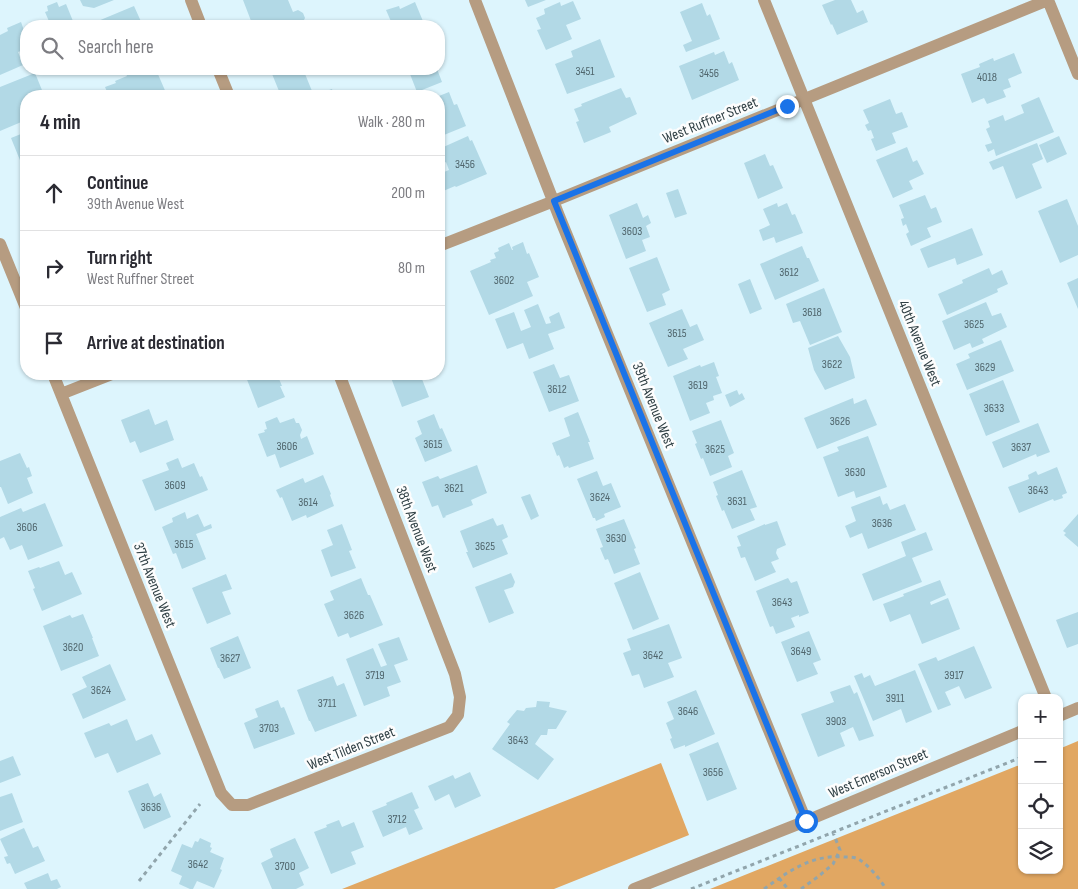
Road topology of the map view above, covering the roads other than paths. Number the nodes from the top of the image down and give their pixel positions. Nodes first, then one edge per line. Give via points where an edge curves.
1 (191, 0) edge
2 (475, 0) edge
3 (764, 0) edge
4 (1048, 0) edge
5 (199, 20) edge
6 (1078, 74) edge
7 (220, 75) edge
8 (227, 90) edge
9 (804, 98) junction
10 (554, 201) junction
11 (0, 244) edge
12 (445, 244) edge
13 (20, 293) edge
14 (55, 380) edge
15 (97, 380) edge
16 (341, 380) edge
17 (61, 394) junction
18 (1044, 694) edge
19 (460, 697) joint
20 (1078, 708) edge
21 (1063, 714) edge
22 (1018, 733) edge
23 (232, 805) joint
24 (806, 821) junction
25 (634, 889) edge

1 - 5 street
2 - 10 street, 39th Avenue West
3 - 9 street, 40th Avenue West
4 - 6 street
4 - 9 street, West Ruffner Street
7 - 8 street
9 - 10 street, West Ruffner Street
9 - 18 street, 40th Avenue West
10 - 12 street, West Ruffner Street
10 - 24 street, 39th Avenue West
11 - 13 street
14 - 17 street, 37th Avenue West
15 - 17 street
16 - 19 street, 38th Avenue West via 455,674
17 - 23 street, 37th Avenue West via 220,793
19 - 23 street, West Tilden Street via 458,715 449,727 267,799 248,805
20 - 21 street
22 - 24 street, West Emerson Street
24 - 25 street, West Emerson Street

